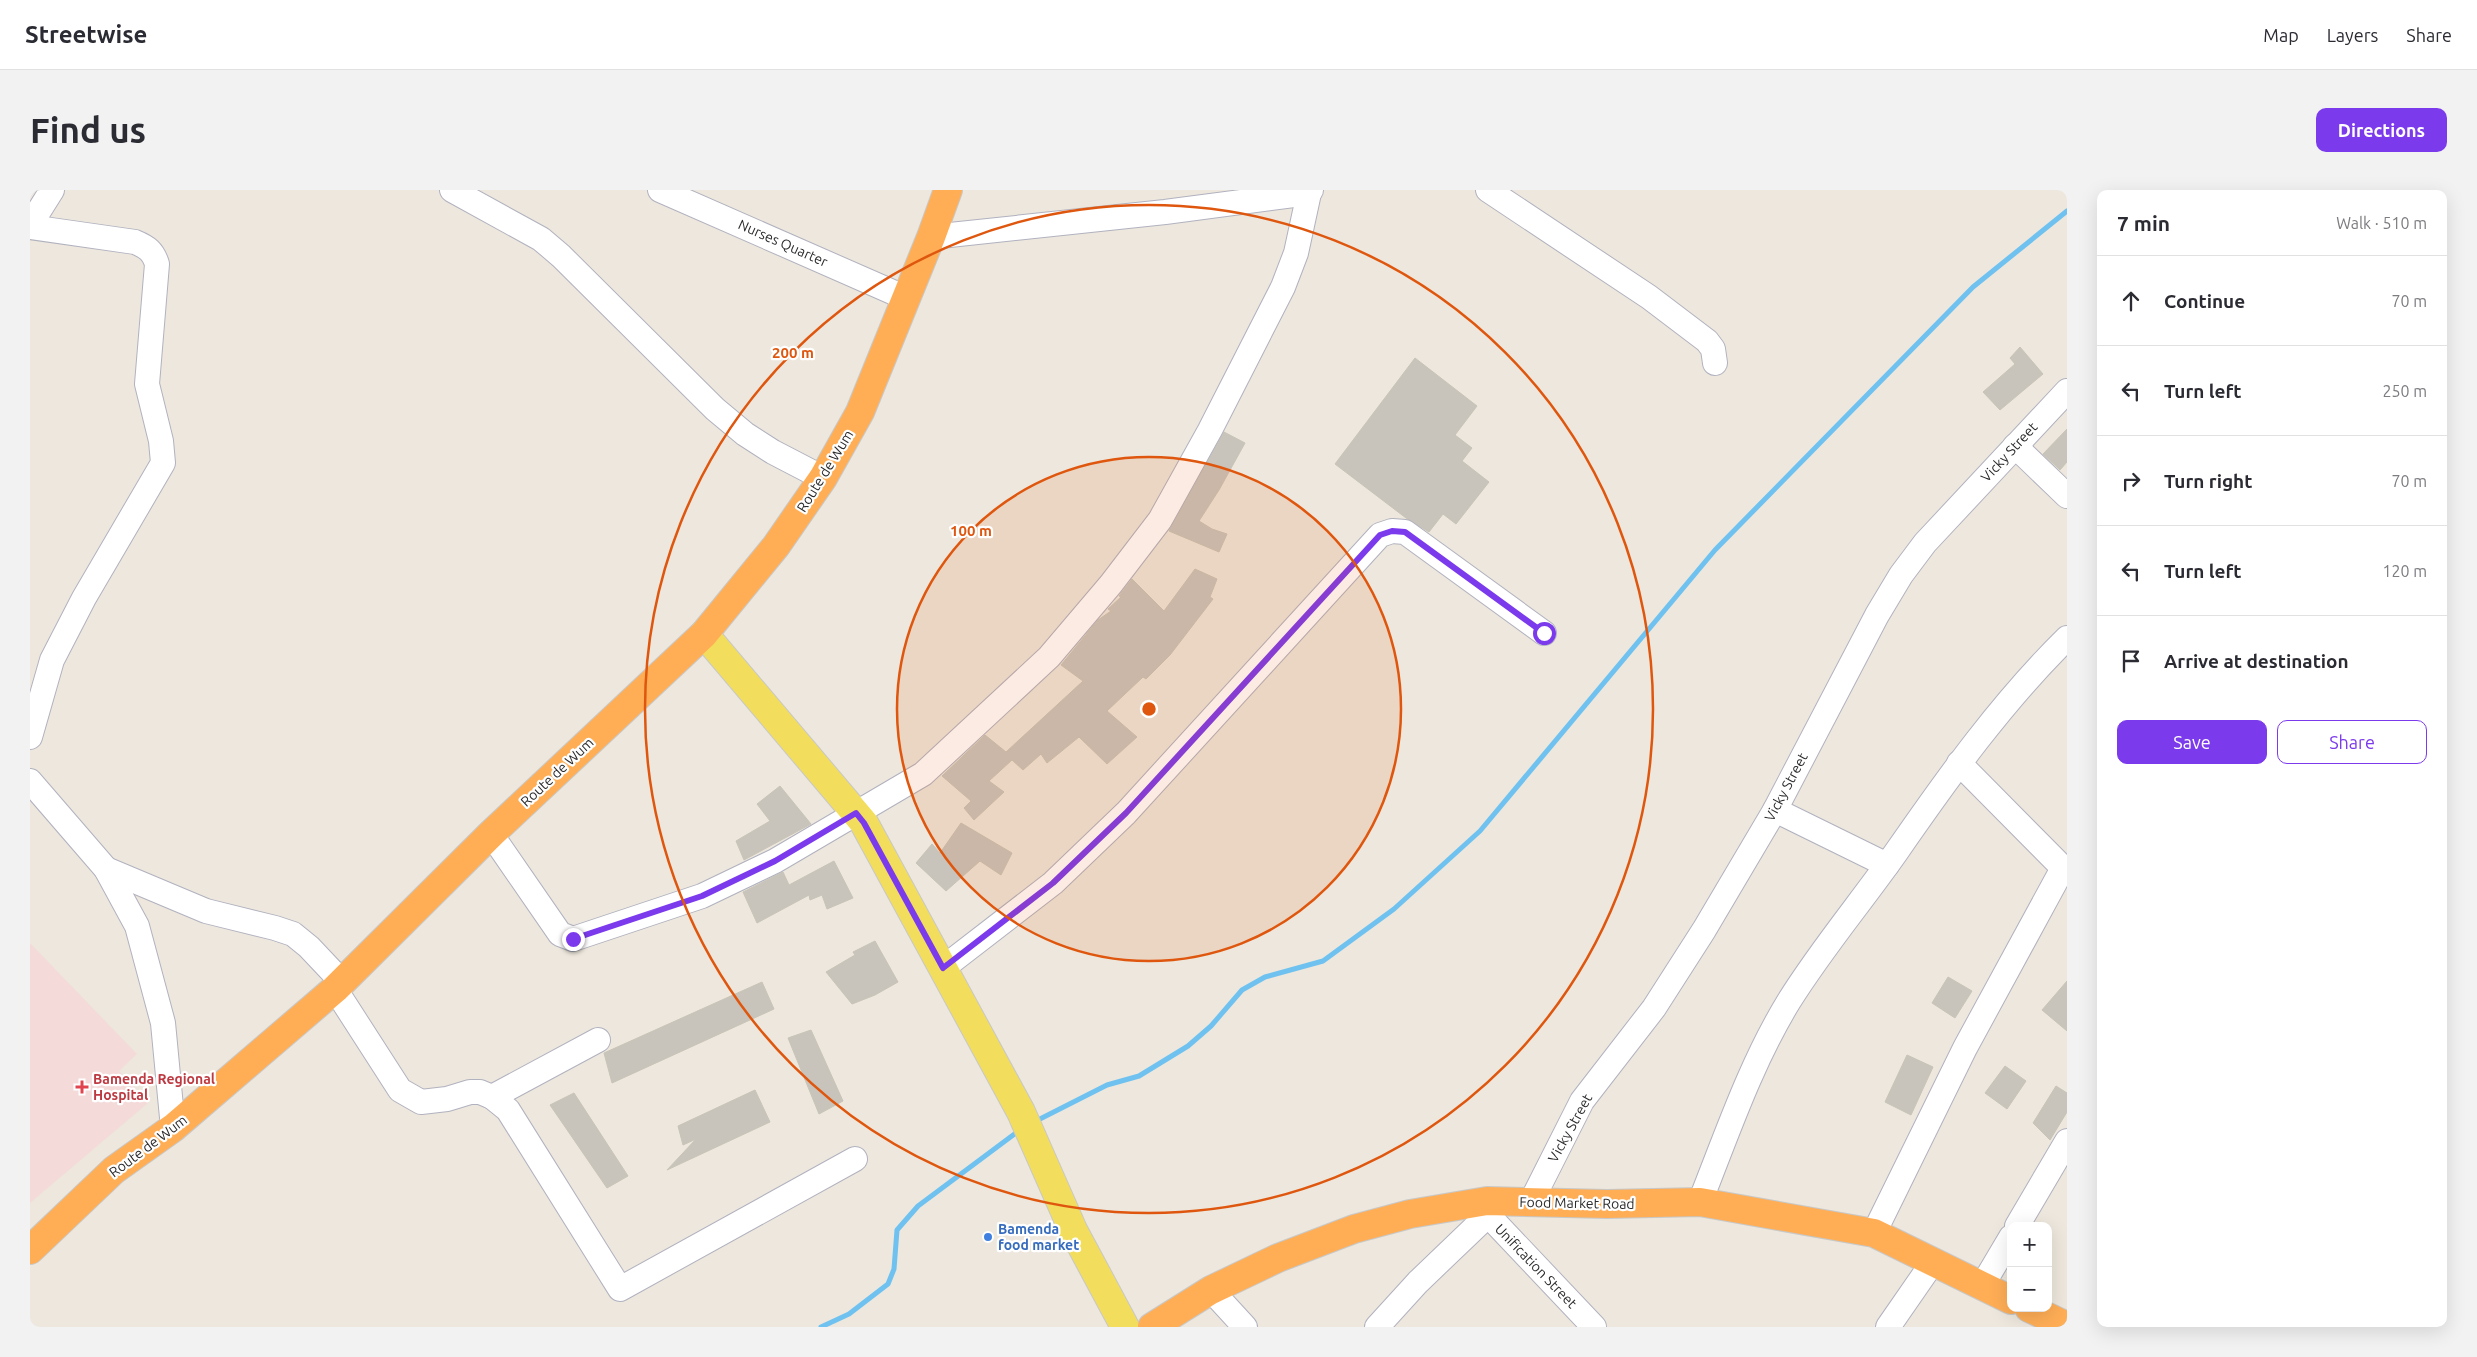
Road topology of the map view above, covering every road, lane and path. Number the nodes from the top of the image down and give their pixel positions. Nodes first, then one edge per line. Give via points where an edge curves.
1 (52, 190) edge
2 (452, 190) edge
3 (660, 190) edge
4 (948, 190) edge
5 (1488, 190) edge
6 (1310, 191) edge
7 (30, 226) edge
8 (931, 237) junction
9 (906, 298) junction
10 (1715, 363) dead end
11 (2067, 391) edge
12 (2015, 446) junction
13 (823, 478) junction
14 (2067, 496) edge
15 (1544, 633) dead end
16 (704, 634) junction
17 (2067, 638) edge
18 (30, 737) edge
19 (1959, 762) junction
20 (30, 781) edge
21 (1775, 810) junction
22 (856, 813) junction
23 (491, 834) junction
24 (1887, 864) junction
25 (106, 869) junction
26 (2065, 870) edge
27 (943, 968) junction
28 (339, 986) junction
29 (598, 1040) dead end
30 (492, 1097) junction
31 (173, 1128) junction
32 (2067, 1140) edge
33 (855, 1159) dead end
34 (1530, 1202) junction
35 (1700, 1202) junction
36 (1487, 1208) junction
37 (2019, 1222) edge
38 (1874, 1233) junction
39 (2007, 1244) edge
40 (30, 1250) edge
41 (1933, 1262) junction
42 (1982, 1286) junction
43 (1211, 1290) junction
44 (2007, 1298) edge
45 (2037, 1312) edge
46 (2067, 1326) edge
47 (1125, 1327) edge
48 (1152, 1327) edge
49 (1245, 1327) edge
50 (1377, 1327) edge
51 (1594, 1327) edge
52 (1888, 1327) edge

1 - 7 street
2 - 13 street via 540,239 715,409 773,452
3 - 9 street, Nurses Quarter
4 - 8 highway, Route de Wum
5 - 10 street via 1649,297 1707,341 1716,356
6 - 8 street via 1117,217
6 - 22 street via 1296,253 1283,287 1160,520 1112,584 1049,657 923,774
7 - 18 street via 135,242 154,254 156,264 147,384 162,440 164,463 84,598 52,660
8 - 9 highway, Route de Wum
9 - 13 highway, Route de Wum via 860,412
11 - 12 street, Vicky Street
12 - 14 street
12 - 21 street, Vicky Street via 1925,543 1901,575
13 - 16 highway, Route de Wum via 776,546
15 - 27 street via 1405,532 1392,531 1380,535 1126,813 1053,883
16 - 22 main road
16 - 23 highway, Route de Wum
17 - 19 street via 2023,684
19 - 24 street
19 - 26 street
20 - 25 street
21 - 24 street
21 - 34 street, Vicky Street via 1654,1008 1582,1101
22 - 23 street via 775,861 702,896 573,939 560,934
22 - 27 main road
23 - 28 highway, Route de Wum
24 - 35 street via 1821,951 1788,1003 1736,1110
25 - 28 street via 206,911 293,934 309,947
25 - 31 street via 137,926 162,1023
26 - 38 street via 1965,1048
27 - 47 main road via 1027,1124 1073,1230
28 - 30 street via 400,1090 421,1102 470,1092
28 - 31 highway, Route de Wum
29 - 30 street
30 - 33 street via 508,1110 620,1289
31 - 40 highway, Route de Wum via 114,1170
32 - 37 street
34 - 35 highway, Food Market Road
34 - 36 highway, Food Market Road
35 - 38 highway, Food Market Road
36 - 43 highway, Food Market Road via 1410,1214 1354,1229 1278,1258
36 - 50 street
36 - 51 street, Unification Street
38 - 41 highway, Food Market Road
39 - 42 street
41 - 42 highway, Food Market Road
41 - 52 street
42 - 44 highway, Food Market Road
43 - 48 highway, Food Market Road
43 - 49 street
45 - 46 highway

